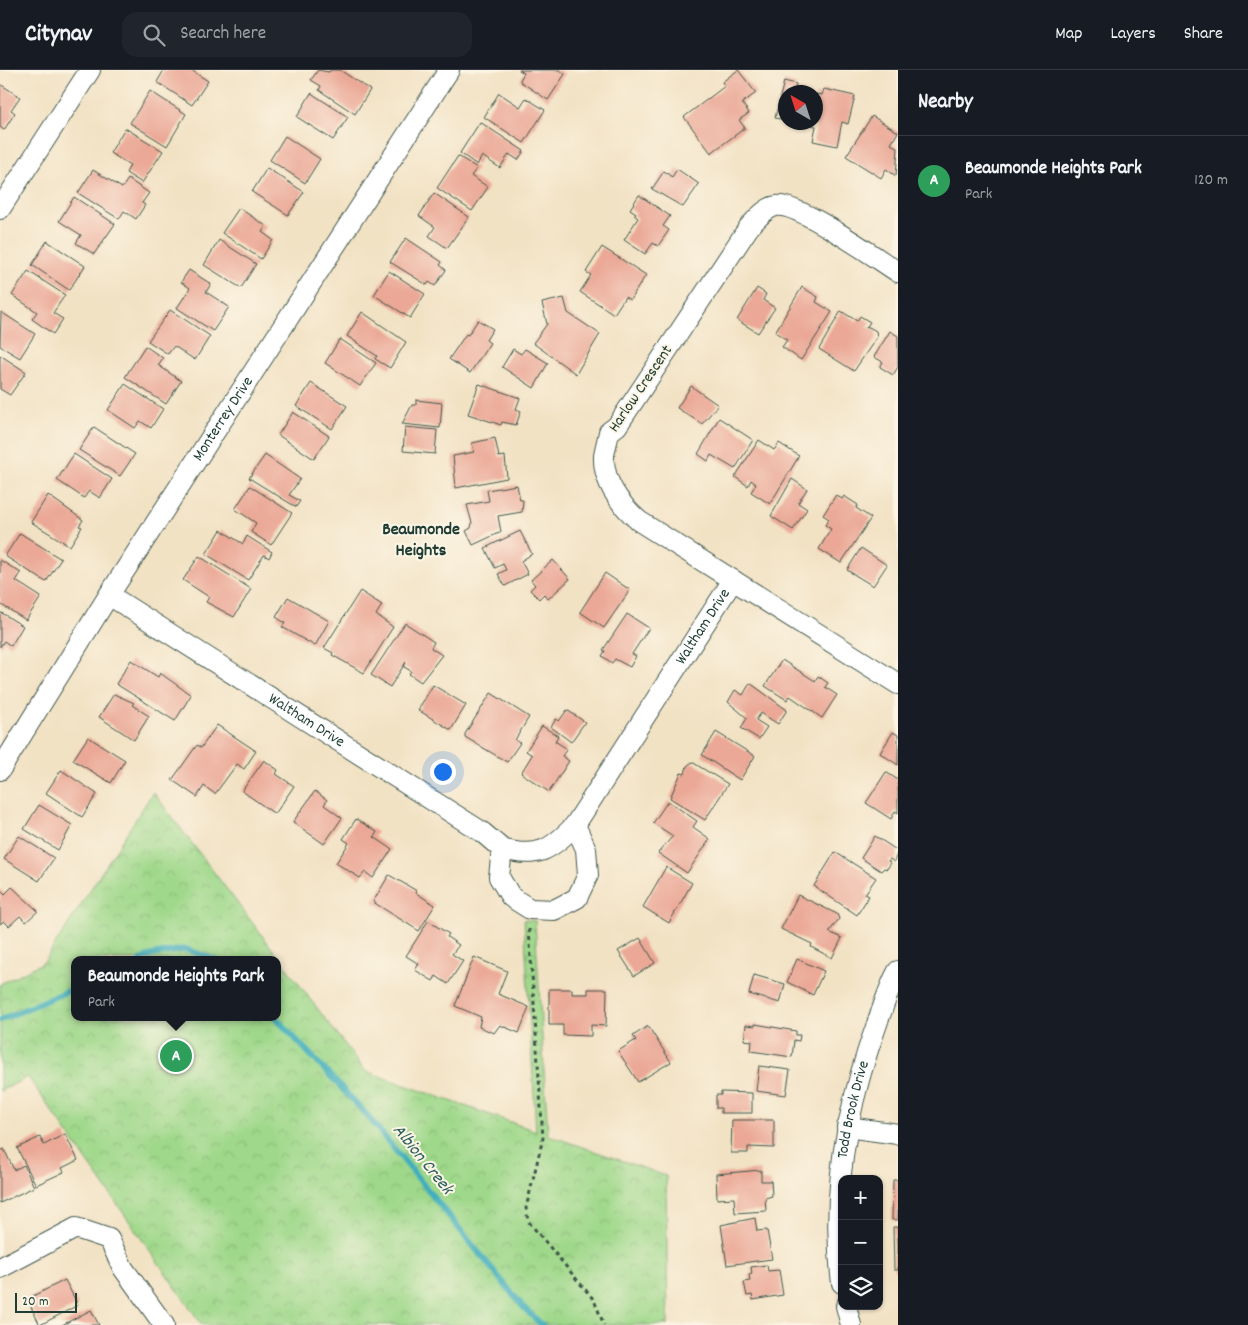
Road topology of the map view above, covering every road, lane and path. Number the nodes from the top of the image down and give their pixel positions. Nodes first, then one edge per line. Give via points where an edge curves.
1 (90, 70) edge
2 (449, 70) edge
3 (0, 210) edge
4 (898, 272) edge
5 (733, 580) junction
6 (109, 595) junction
7 (898, 684) edge
8 (0, 770) edge
9 (575, 825) junction
10 (502, 849) junction
11 (530, 909) junction
12 (898, 971) edge
13 (847, 1127) junction
14 (898, 1134) edge
15 (839, 1265) edge
16 (0, 1268) edge
17 (847, 1310) edge
18 (164, 1325) edge
19 (604, 1325) edge
20 (851, 1325) edge

1 - 3 street
2 - 6 street, Monterrey Drive
4 - 5 street, Harlow Crescent via 807,214 790,207 776,206 762,213 749,227 610,432 604,456 610,484 625,508 639,521
5 - 7 street, Harlow Crescent
5 - 9 street, Waltham Drive
6 - 8 street, Monterrey Drive
6 - 10 street, Waltham Drive via 482,832
9 - 10 street, Waltham Drive via 554,846 522,855
9 - 11 street via 586,849 588,875 577,898 554,910
10 - 11 street via 499,877 511,897
11 - 19 path via 543,1138 526,1208 528,1221 594,1300
12 - 13 street, Todd Brook Drive via 872,1039
13 - 14 street
13 - 15 street, Todd Brook Drive via 838,1185
16 - 18 street via 76,1228 85,1230 109,1239 123,1268
17 - 20 street

